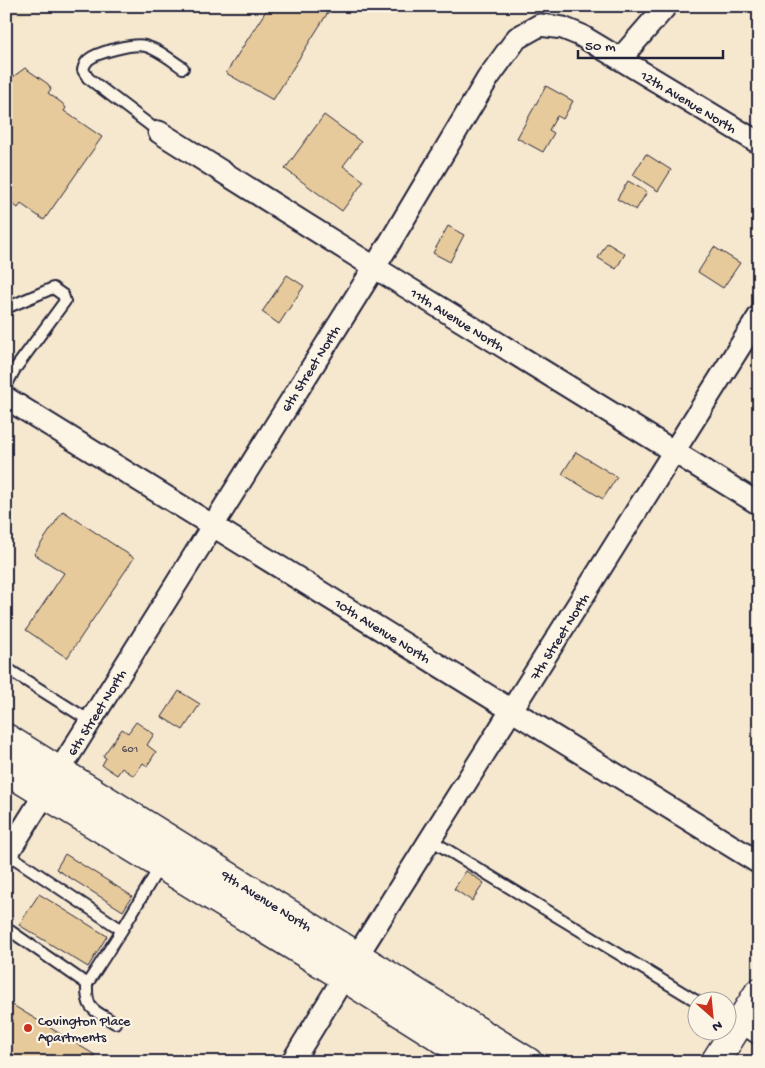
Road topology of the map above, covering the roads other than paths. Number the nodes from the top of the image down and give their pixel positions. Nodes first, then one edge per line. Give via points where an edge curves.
1 (666, 6) edge
2 (620, 59) junction
3 (183, 68) dead end
4 (160, 132) joint
5 (759, 143) edge
6 (374, 267) junction
7 (6, 308) edge
8 (759, 316) edge
9 (6, 386) edge
10 (6, 398) edge
11 (674, 451) junction
12 (759, 504) edge
13 (212, 525) junction
14 (6, 668) edge
15 (512, 711) junction
16 (90, 721) junction
17 (6, 738) edge
18 (6, 770) edge
19 (60, 771) junction
20 (45, 794) junction
21 (431, 840) junction
22 (7, 855) edge
23 (759, 863) edge
24 (161, 865) junction
25 (6, 928) edge
26 (122, 930) junction
27 (351, 966) junction
28 (87, 984) junction
29 (759, 992) edge
30 (688, 996) edge
31 (115, 1023) dead end
32 (741, 1029) edge
33 (292, 1062) edge
34 (479, 1062) edge
35 (528, 1062) edge
36 (715, 1062) edge

1 - 2 street
2 - 5 street, 12th Avenue North
2 - 6 street, 6th Street North via 563,28 540,25 517,38 488,78
3 - 4 lane via 151,47 135,44 97,55 84,64 83,70 88,78
4 - 6 street, 11th Avenue North
6 - 11 street, 11th Avenue North
6 - 13 street, 6th Street North
7 - 9 lane via 54,288 63,294 66,301
8 - 11 street, 7th Street North
10 - 13 street, 10th Avenue North
11 - 12 street, 11th Avenue North
11 - 15 street, 7th Street North
13 - 15 street, 10th Avenue North
13 - 16 street, 6th Street North
14 - 16 lane
15 - 21 street, 7th Street North
15 - 23 street, 10th Avenue North
16 - 19 street, 6th Street North
17 - 19 main road, 9th Avenue North
18 - 20 main road, 9th Avenue North
19 - 20 street, 6th Street North
19 - 27 main road, 9th Avenue North
20 - 22 street, 6th Street North
20 - 24 main road, 9th Avenue North
21 - 27 street, 7th Street North
21 - 30 lane
22 - 26 lane
24 - 26 lane
24 - 27 main road, 9th Avenue North
25 - 28 lane
26 - 28 lane
27 - 33 street, 7th Street North
27 - 34 main road, 9th Avenue North
27 - 35 main road, 9th Avenue North
28 - 31 lane via 86,999 92,1008
29 - 32 main road
32 - 36 main road

